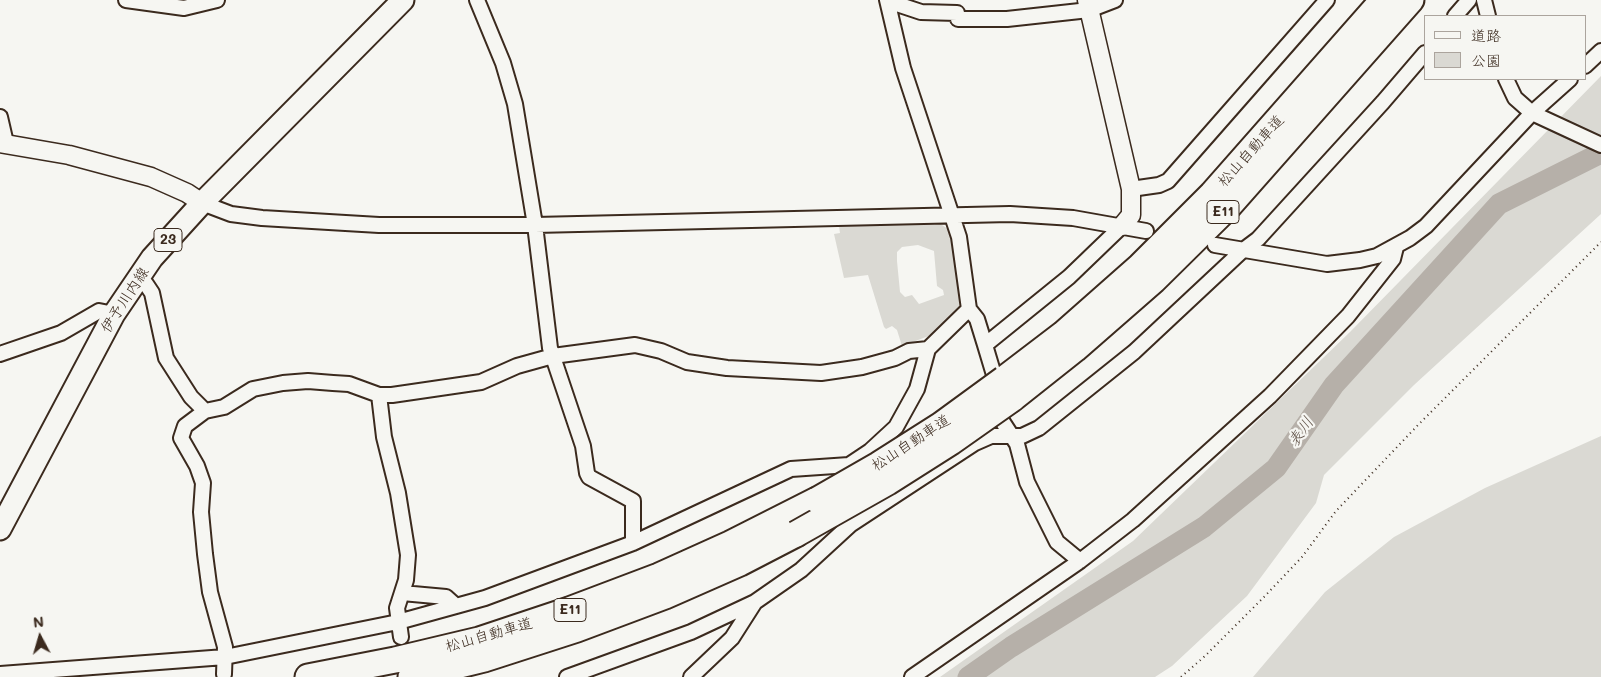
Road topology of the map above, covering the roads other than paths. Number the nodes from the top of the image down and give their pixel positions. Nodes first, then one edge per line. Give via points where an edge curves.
1 (126, 0) edge
2 (217, 0) edge
3 (403, 0) edge
4 (477, 0) edge
5 (887, 0) edge
6 (1115, 0) edge
7 (1327, 0) edge
8 (1383, 0) edge
9 (1410, 0) edge
10 (1469, 0) edge
11 (1484, 0) edge
12 (1088, 5) edge
13 (1456, 15) edge
14 (1488, 15) edge
15 (1601, 51) edge
16 (1424, 54) edge
17 (1586, 65) edge
18 (1506, 80) edge
19 (1569, 80) edge
20 (1536, 115) junction
21 (0, 117) edge
22 (3, 143) edge
23 (1601, 145) edge
24 (1131, 189) junction
25 (202, 203) junction
26 (952, 214) junction
27 (535, 225) junction
28 (1122, 226) junction
29 (1146, 231) dead end
30 (1215, 245) dead end
31 (1396, 246) junction
32 (1242, 251) junction
33 (137, 278) junction
34 (970, 308) junction
35 (114, 314) junction
36 (985, 344) junction
37 (928, 349) junction
38 (0, 354) edge
39 (553, 356) junction
40 (1008, 389) junction
41 (379, 395) junction
42 (205, 411) junction
43 (1008, 434) junction
44 (849, 465) junction
45 (850, 525) junction
46 (0, 529) edge
47 (633, 543) junction
48 (1080, 560) junction
49 (402, 593) junction
50 (755, 602) junction
51 (456, 606) junction
52 (398, 622) junction
53 (401, 637) dead end
54 (225, 657) junction
55 (0, 674) edge
56 (224, 674) dead end
57 (308, 677) edge
58 (411, 677) edge
59 (567, 677) edge
60 (691, 677) edge
61 (912, 677) edge

1 - 2 street via 184,8
3 - 25 main road, 伊予川内線 / 23
4 - 27 street via 503,63 515,104
5 - 12 street via 921,12 957,13 958,20 1007,19
5 - 26 street via 903,68
6 - 12 street
7 - 24 street via 1173,176 1160,185
8 - 40 highway, 松山自動車道 / E11 via 1212,194
9 - 40 highway, 松山自動車道 / E11 via 1228,207 1147,286 1075,349
10 - 13 street
11 - 14 street
12 - 24 street
15 - 17 street
16 - 32 street via 1258,239
18 - 20 street via 1515,98
19 - 20 street
20 - 23 street
20 - 31 street via 1426,226
21 - 22 street
22 - 25 street via 69,155 151,177
24 - 28 street via 1131,215
25 - 27 street via 231,214 262,218 379,225
25 - 33 main road, 伊予川内線 / 23
26 - 27 street
26 - 28 street via 1045,216
26 - 34 street via 959,237
27 - 39 street
28 - 29 street
28 - 36 street via 1069,277
30 - 32 street
31 - 32 street via 1360,260 1327,264
31 - 48 street via 1388,266 1348,316 1270,396 1133,520
32 - 43 street via 1134,352 1039,428 1022,436
33 - 35 main road, 伊予川内線 / 23
33 - 42 street via 152,293 166,358 191,397
34 - 36 street
34 - 37 street
35 - 38 street via 98,311 60,332
35 - 46 main road, 伊予川内線 / 23
36 - 43 street via 1002,421
37 - 39 street via 909,351 862,367 822,373 711,366 687,362 635,345
37 - 44 street via 917,389 896,428 870,452
39 - 41 street via 517,366 481,382
39 - 47 street via 584,446 589,477 633,501
40 - 57 highway, 松山自動車道 / E11, bridge via 817,500 659,576 569,610 469,642
40 - 58 highway, 松山自動車道 / E11, bridge via 951,442 888,482 731,567 577,629
41 - 42 street via 349,384 308,381 252,389 224,407
41 - 49 street via 384,437 406,539 408,570
42 - 54 street via 185,426 181,438 203,483 201,512 209,582
43 - 45 street via 991,436 975,443
43 - 48 street via 1017,444 1026,478 1057,542
44 - 45 street
44 - 47 street via 791,469
45 - 50 street via 801,570
47 - 51 street via 551,575
48 - 61 street
49 - 51 street via 446,597
49 - 52 street via 397,608
50 - 59 street via 692,632
50 - 60 street via 732,638
51 - 52 street
52 - 53 street
52 - 54 street
54 - 55 street
54 - 56 street

